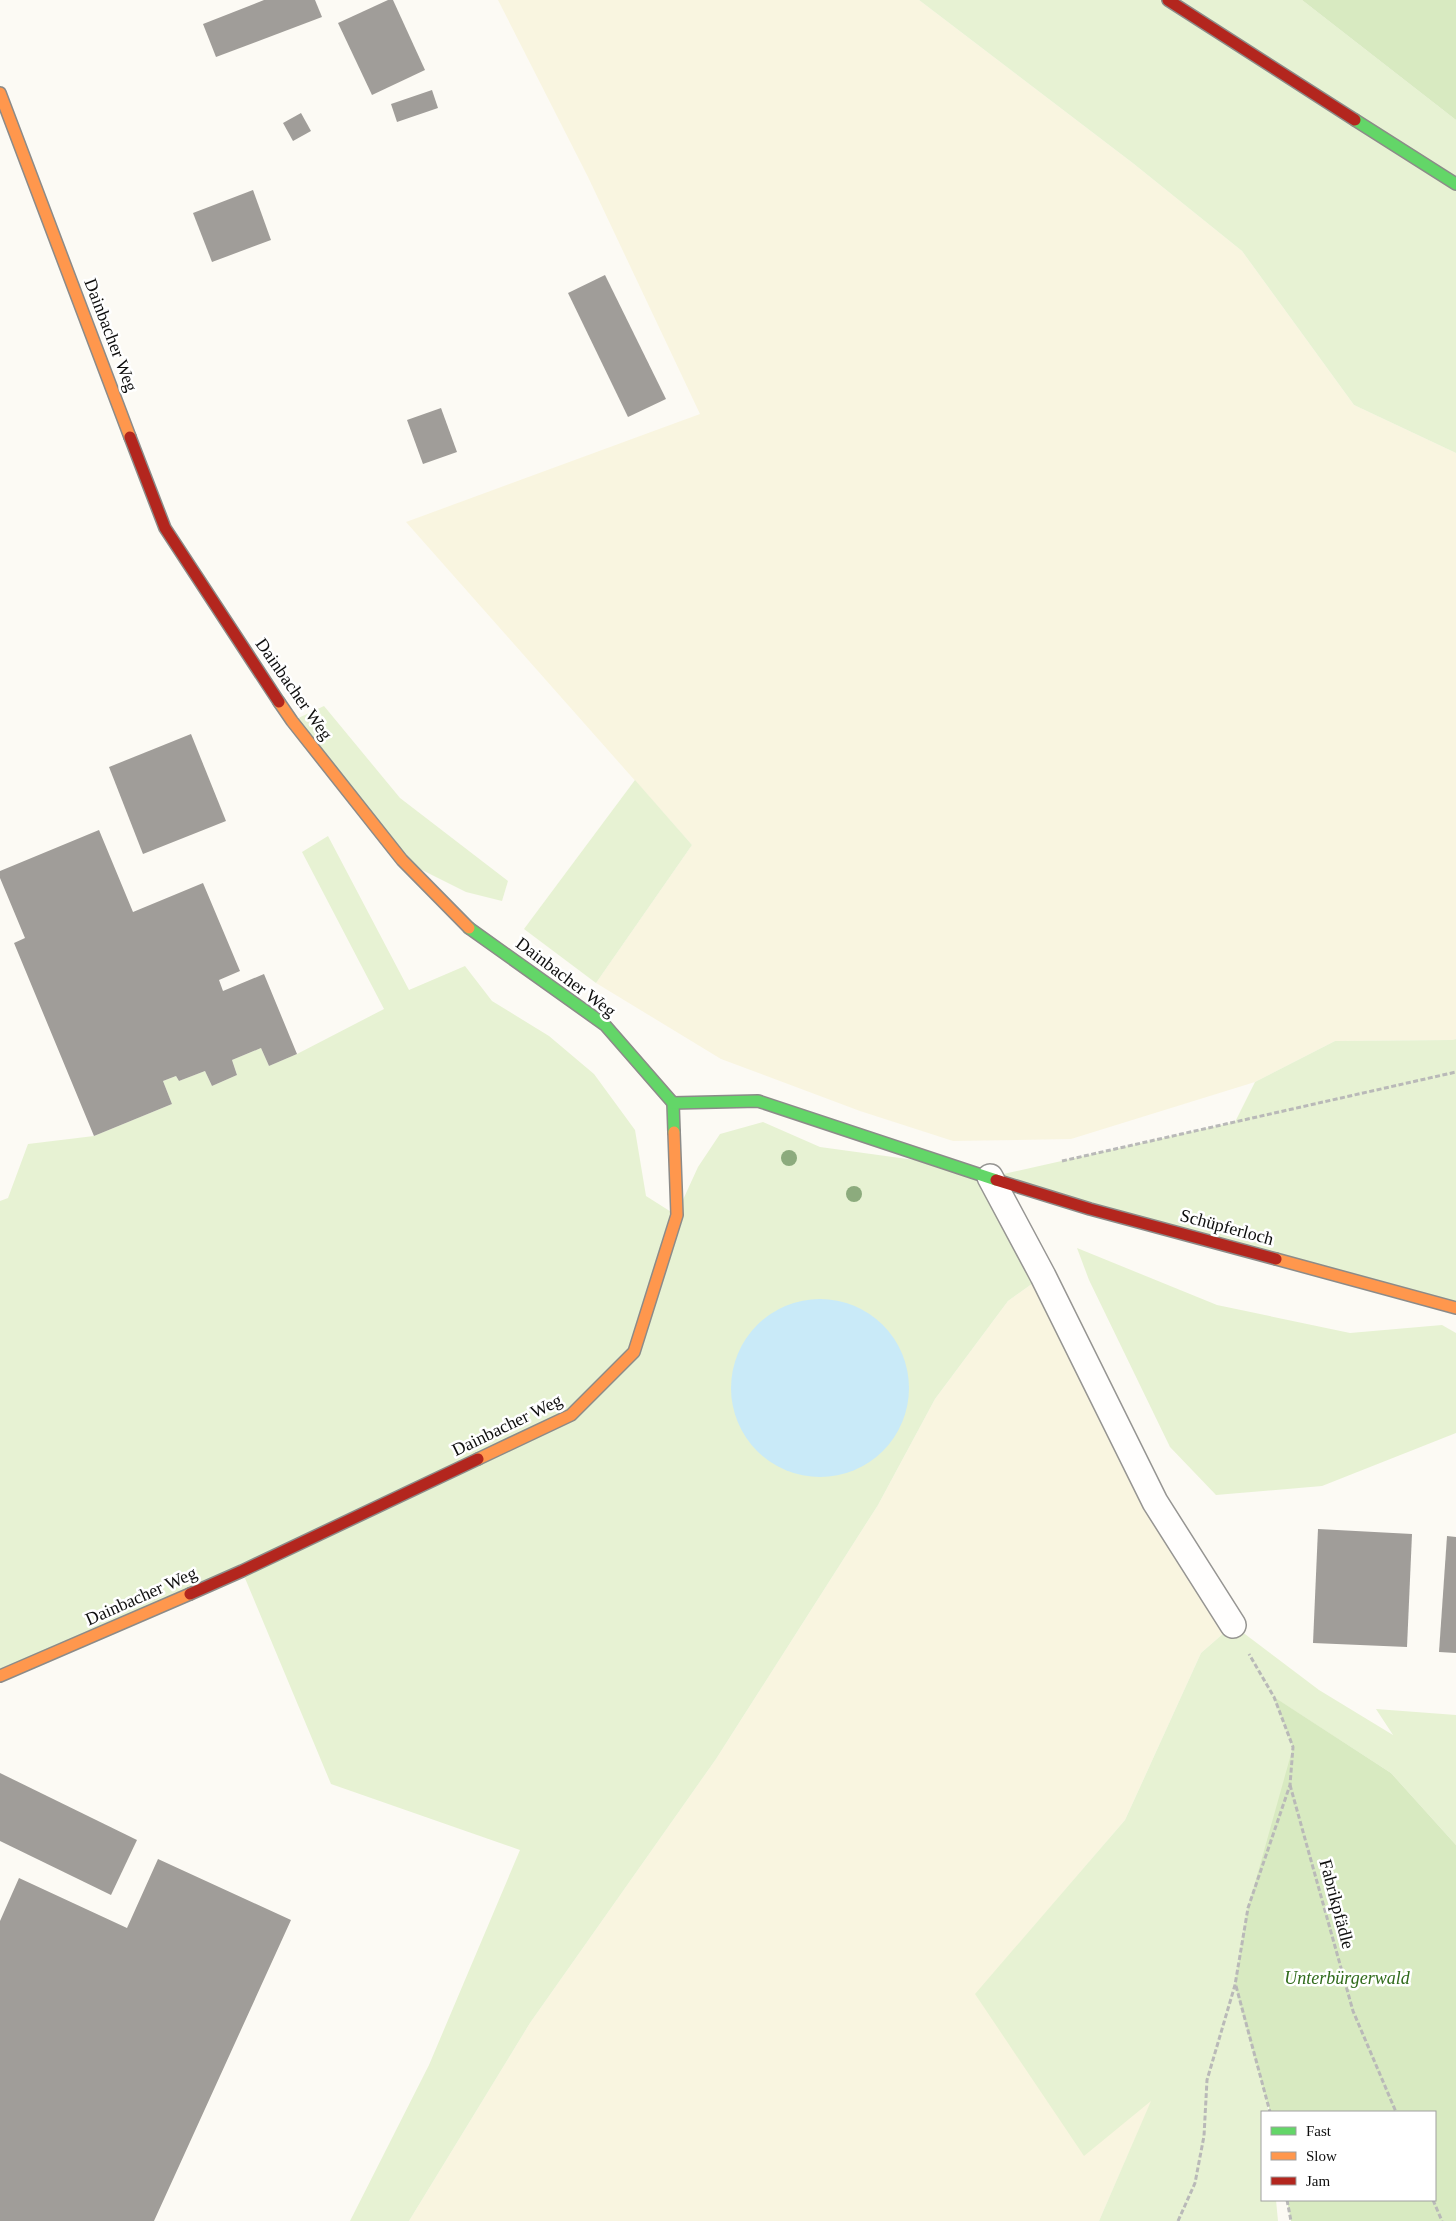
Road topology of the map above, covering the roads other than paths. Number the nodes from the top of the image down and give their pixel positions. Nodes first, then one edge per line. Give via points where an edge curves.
1 (1168, 0) edge
2 (0, 92) edge
3 (1456, 184) edge
4 (673, 1103) junction
5 (990, 1177) junction
6 (1456, 1308) edge
7 (1233, 1625) road end
8 (0, 1676) edge

1 - 3 street
2 - 4 street, Dainbacher Weg via 165,528 292,721 402,860 468,927 605,1026
4 - 5 street, Schüpferloch via 758,1100
4 - 8 street, Dainbacher Weg via 677,1215 634,1352 571,1415 242,1571
5 - 6 street, Schüpferloch via 1090,1209
5 - 7 lane via 1044,1276 1155,1502

